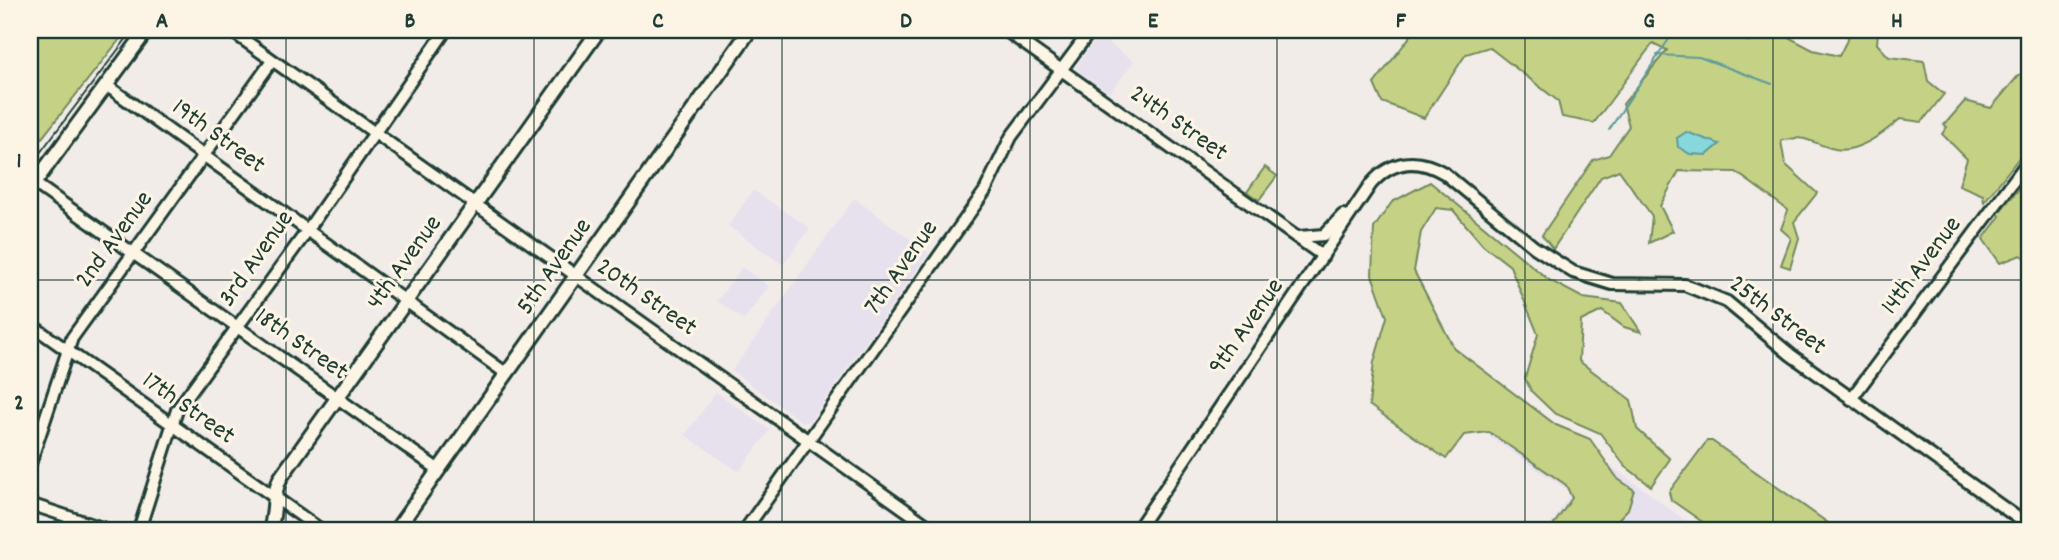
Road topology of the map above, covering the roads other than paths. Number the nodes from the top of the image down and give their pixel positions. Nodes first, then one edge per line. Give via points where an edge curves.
1 (147, 30) edge
2 (230, 30) edge
3 (446, 30) edge
4 (599, 30) edge
5 (750, 30) edge
6 (1006, 30) edge
7 (1091, 30) edge
8 (272, 61) junction
9 (1062, 69) junction
10 (106, 85) junction
11 (372, 133) junction
12 (204, 156) junction
13 (2029, 160) edge
14 (1405, 162) joint
15 (32, 186) edge
16 (1361, 200) junction
17 (474, 205) junction
18 (306, 228) junction
19 (1297, 237) junction
20 (134, 252) junction
21 (1323, 256) junction
22 (576, 277) junction
23 (405, 301) junction
24 (30, 324) edge
25 (236, 327) junction
26 (68, 351) junction
27 (507, 374) junction
28 (337, 398) junction
29 (1851, 399) junction
30 (171, 425) junction
31 (807, 441) junction
32 (30, 464) edge
33 (439, 470) junction
34 (276, 498) junction
35 (30, 504) edge
36 (2029, 526) edge
37 (108, 530) edge
38 (139, 530) edge
39 (270, 530) edge
40 (321, 530) edge
41 (396, 530) edge
42 (746, 530) edge
43 (934, 530) edge
44 (1137, 530) edge

1 - 10 main road
2 - 8 street, 20th Street
3 - 11 street, 3rd Avenue
4 - 17 main road, 4th Avenue
5 - 22 main road, 5th Avenue
6 - 9 street, 24th Street
7 - 9 street, 7th Avenue
8 - 11 street, 20th Street
8 - 12 street, 2nd Avenue
9 - 19 street, 24th Street
9 - 31 street, 7th Avenue via 1011,137 974,207
10 - 12 street, 19th Street
10 - 15 main road
11 - 17 street, 20th Street
11 - 18 street, 3rd Avenue
12 - 18 street, 19th Street
12 - 20 street, 2nd Avenue
13 - 29 street, 14th Avenue
14 - 16 street, 9th Avenue via 1381,174
14 - 29 street, 25th Street via 1425,164 1444,173 1534,247 1584,277 1620,285 1685,285 1717,296
15 - 20 street, 18th Street
16 - 19 street via 1324,235
16 - 21 street, 9th Avenue
17 - 22 street, 20th Street
17 - 23 main road, 4th Avenue
18 - 23 street, 19th Street
18 - 25 street, 3rd Avenue
19 - 21 street, 24th Street
20 - 25 street, 18th Street
20 - 26 street, 2nd Avenue via 72,338
21 - 44 street, 9th Avenue
22 - 27 main road, 5th Avenue
22 - 31 street, 20th Street
23 - 27 street, 19th Street
23 - 28 main road, 4th Avenue
24 - 26 street, 17th Street
25 - 28 street, 18th Street
25 - 30 street, 3rd Avenue
26 - 30 street, 17th Street
26 - 32 street, 2nd Avenue
27 - 33 main road, 5th Avenue
28 - 33 street, 18th Street
28 - 34 main road, 4th Avenue via 281,477
29 - 36 street, 25th Street
30 - 34 street, 17th Street
30 - 38 street, 3rd Avenue
31 - 42 street, 7th Avenue
31 - 43 street, 20th Street
33 - 41 main road, 5th Avenue
34 - 39 main road, 4th Avenue
34 - 40 street, 17th Street
35 - 37 street

